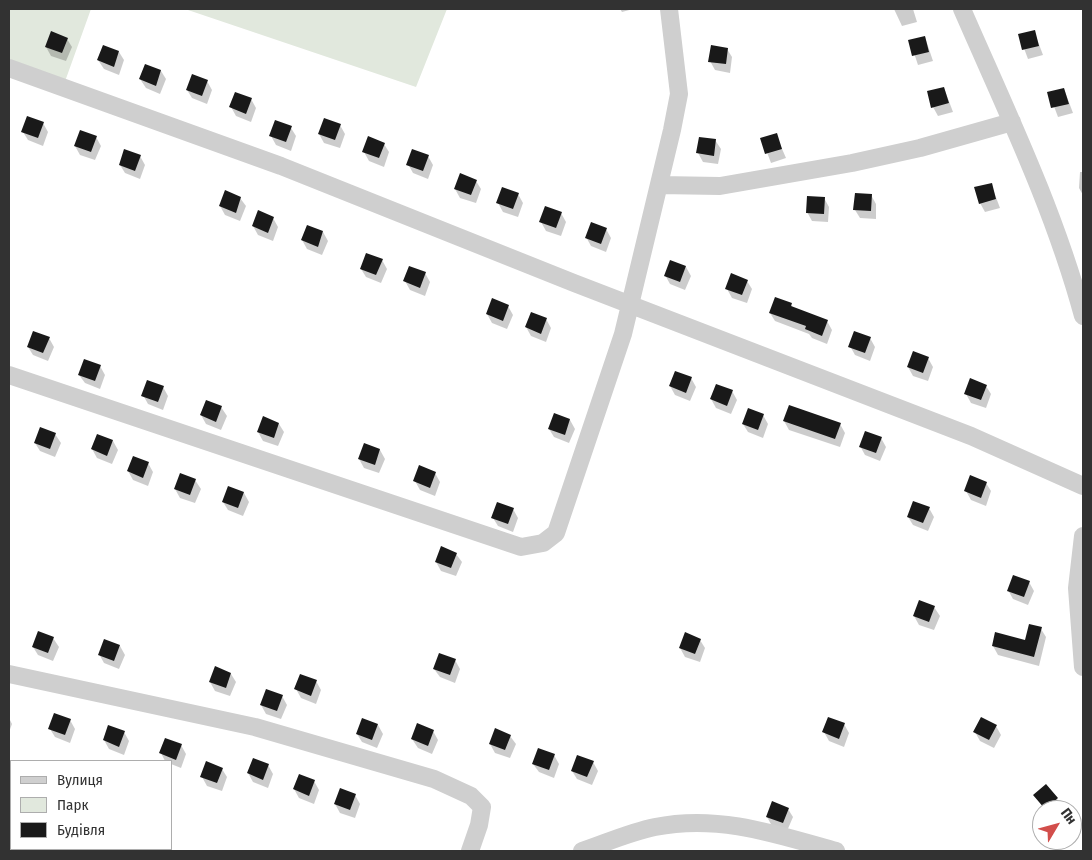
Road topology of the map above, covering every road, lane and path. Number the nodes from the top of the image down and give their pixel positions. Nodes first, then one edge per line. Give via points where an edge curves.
1 (669, 9) edge
2 (962, 9) edge
3 (9, 68) edge
4 (1012, 122) junction
5 (659, 185) junction
6 (630, 305) junction
7 (1083, 316) edge
8 (9, 375) edge
9 (1083, 486) edge
10 (1083, 536) edge
11 (1083, 667) edge
12 (9, 674) edge
13 (470, 851) edge
14 (582, 851) edge
15 (836, 851) edge

1 - 5 street via 679,94
2 - 4 street
3 - 6 street via 281,166
4 - 5 street via 852,163 720,186
4 - 7 street via 1047,203
5 - 6 street
6 - 8 street via 556,533 543,542 522,547
6 - 9 street via 971,436
10 - 11 street via 1077,588
12 - 13 street via 255,727 434,779 471,796 482,807
14 - 15 street via 654,827 692,822 727,823

